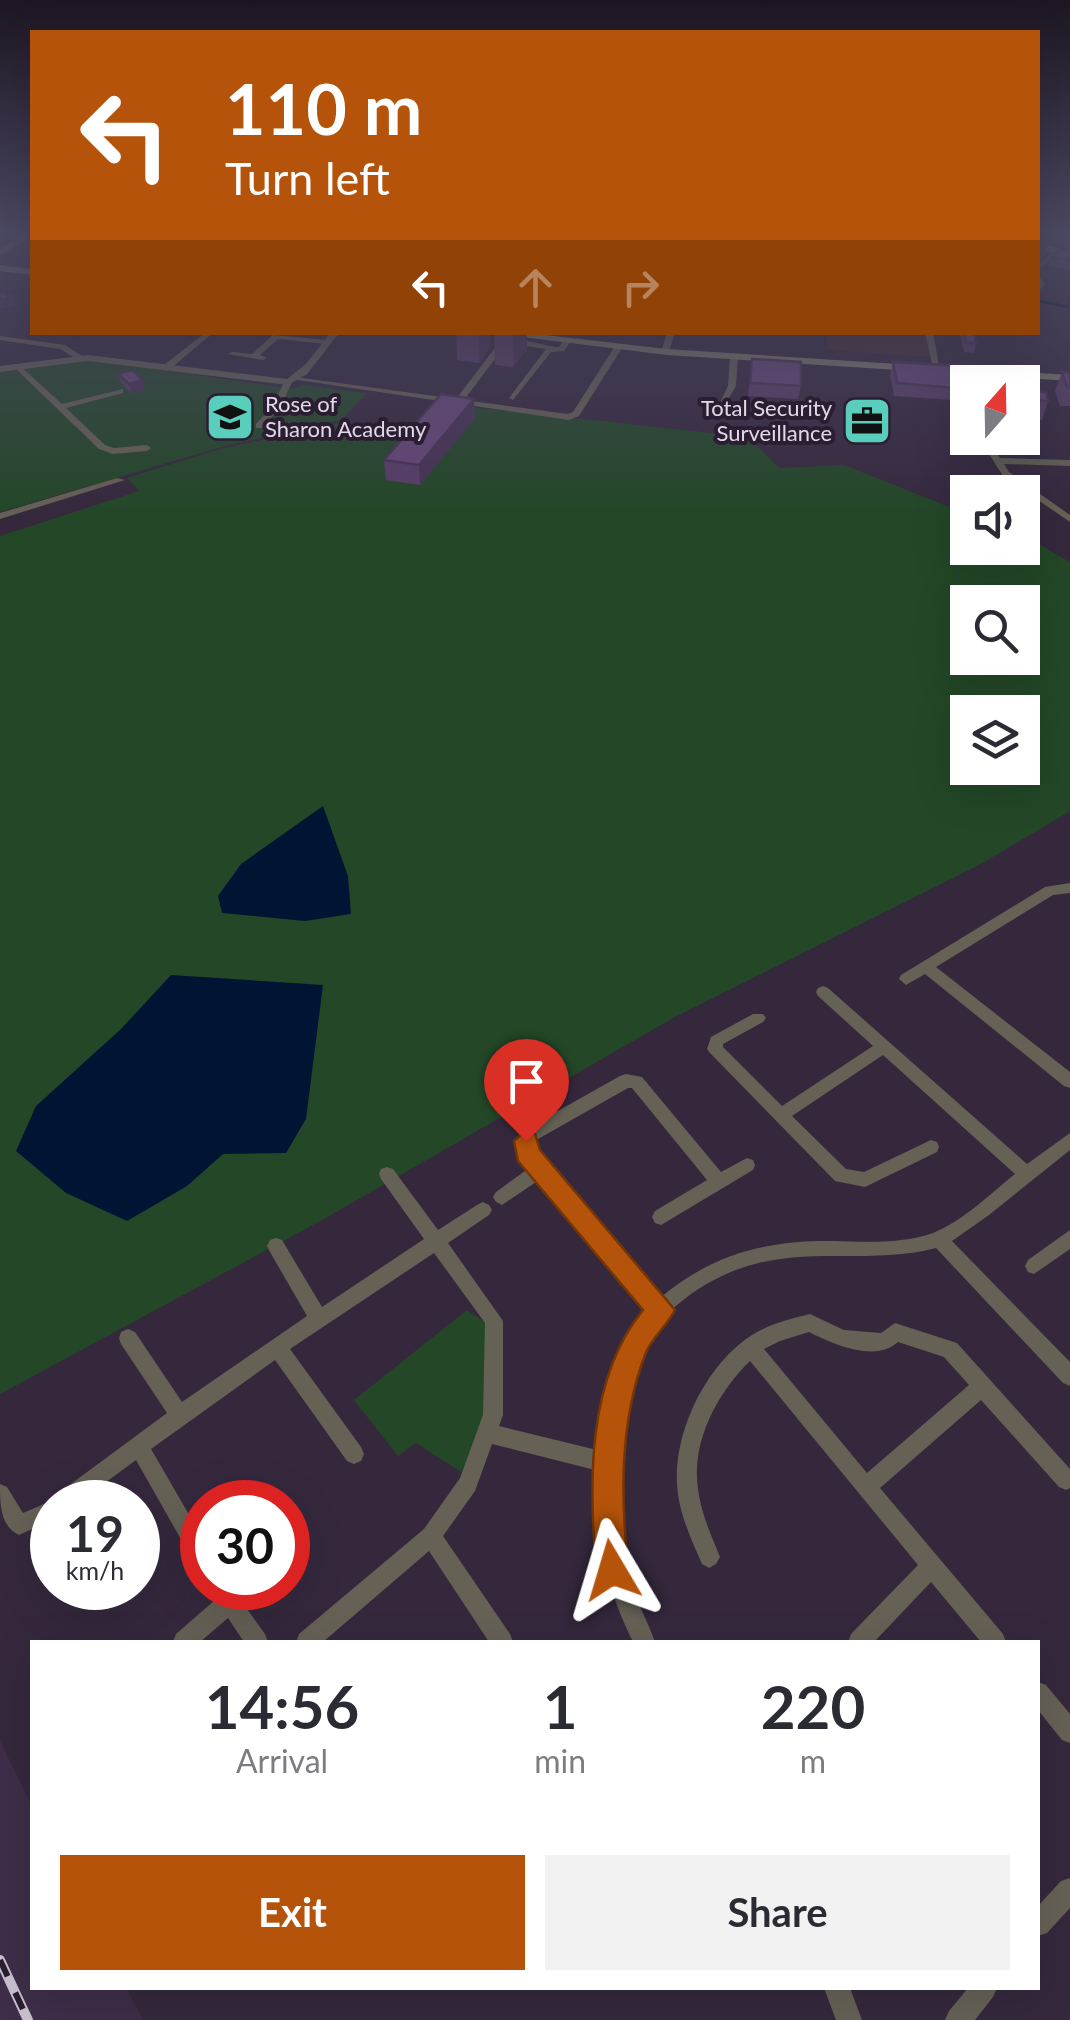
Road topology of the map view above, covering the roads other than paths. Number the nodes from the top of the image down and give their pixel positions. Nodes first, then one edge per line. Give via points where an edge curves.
1 (60, 335) edge
2 (207, 335) edge
3 (333, 335) edge
4 (497, 335) edge
5 (548, 335) edge
6 (670, 335) edge
7 (930, 335) edge
8 (0, 338) edge
9 (507, 338) junction
10 (326, 342) junction
11 (567, 342) junction
12 (46, 344) junction
13 (552, 348) junction
14 (618, 348) junction
15 (666, 349) junction
16 (232, 354) dead end
17 (734, 356) junction
18 (253, 357) junction
19 (81, 358) junction
20 (266, 358) dead end
21 (936, 364) junction
22 (889, 365) junction
23 (950, 365) edge
24 (19, 367) junction
25 (167, 367) junction
26 (0, 370) edge
27 (1040, 373) edge
28 (950, 374) edge
29 (1070, 375) edge
30 (292, 381) junction
31 (120, 391) edge
32 (513, 398) dead end
33 (723, 401) dead end
34 (458, 402) junction
35 (61, 407) junction
36 (258, 426) dead end
37 (146, 448) dead end
38 (994, 455) edge
39 (998, 461) junction
40 (1070, 463) edge
41 (1007, 475) edge
42 (120, 480) dead end
43 (1040, 498) edge
44 (0, 516) edge
45 (1070, 519) edge
46 (1070, 888) edge
47 (926, 967) junction
48 (906, 978) dead end
49 (824, 992) dead end
50 (758, 1018) dead end
51 (882, 1048) junction
52 (1070, 1080) edge
53 (783, 1114) junction
54 (1070, 1140) edge
55 (931, 1147) dead end
56 (746, 1165) dead end
57 (540, 1169) junction
58 (1025, 1173) junction
59 (387, 1174) dead end
60 (718, 1182) junction
61 (502, 1196) dead end
62 (483, 1210) dead end
63 (661, 1217) dead end
64 (1070, 1238) edge
65 (940, 1239) junction
66 (435, 1244) junction
67 (276, 1246) dead end
68 (1034, 1266) dead end
69 (661, 1310) junction
70 (319, 1319) junction
71 (128, 1338) dead end
72 (277, 1347) junction
73 (750, 1348) junction
74 (1070, 1376) edge
75 (980, 1388) junction
76 (180, 1416) junction
77 (489, 1433) junction
78 (140, 1448) junction
79 (354, 1454) dead end
80 (608, 1464) junction
81 (94, 1480) edge
82 (1066, 1480) dead end
83 (866, 1488) junction
84 (0, 1494) edge
85 (180, 1518) edge
86 (30, 1521) edge
87 (431, 1536) junction
88 (708, 1557) dead end
89 (932, 1566) junction
90 (211, 1610) edge
91 (234, 1610) edge
92 (186, 1640) edge
93 (255, 1640) edge
94 (309, 1640) edge
95 (501, 1640) edge
96 (643, 1640) edge
97 (861, 1640) edge
98 (993, 1640) edge
99 (1040, 1695) edge
100 (1070, 1732) edge
101 (1070, 1890) edge
102 (1040, 1922) edge
103 (838, 1990) edge
104 (982, 1990) edge
105 (848, 2020) edge
106 (958, 2020) edge

1 - 12 street
2 - 25 street
3 - 10 street
4 - 9 main road
5 - 15 main road
6 - 15 street
7 - 21 street
8 - 12 street
9 - 11 main road
9 - 13 street
9 - 34 street
10 - 18 street via 276,337
10 - 30 street via 319,359
11 - 13 street
11 - 14 main road
12 - 19 street
13 - 32 street
14 - 17 main road
14 - 34 street via 574,416
15 - 22 main road
16 - 18 street
17 - 22 main road
17 - 33 street via 732,386
18 - 20 street
19 - 24 street
19 - 25 street
21 - 22 main road
21 - 23 main road
22 - 28 main road
24 - 26 street
24 - 35 street
25 - 30 street
27 - 29 main road
30 - 34 street
30 - 36 street
31 - 35 street
35 - 37 street via 102,447
38 - 39 street
39 - 40 street
39 - 41 street
42 - 44 street
43 - 45 street
46 - 47 street via 1050,890
47 - 48 street
47 - 52 street
49 - 51 street
50 - 53 street via 716,1041 715,1049
51 - 53 street
51 - 58 street
53 - 55 street via 847,1179 865,1180
54 - 58 street
56 - 60 street
57 - 60 street via 527,1154 530,1135 631,1080
57 - 61 street
57 - 69 street
58 - 65 street
59 - 66 street
60 - 63 street
62 - 66 street
64 - 68 street
65 - 69 street via 873,1251 758,1255 718,1271
65 - 74 street
66 - 70 street
66 - 77 street via 494,1321
67 - 70 street
69 - 80 street via 635,1342 625,1369
70 - 72 street
71 - 76 street
72 - 76 street
72 - 79 street
73 - 75 street via 810,1323 843,1338 884,1342 895,1332 950,1350
73 - 83 street
73 - 88 street via 713,1395 688,1454 689,1499
75 - 82 street
75 - 83 street
76 - 78 street
77 - 80 street
77 - 87 street via 468,1484
78 - 81 street
78 - 85 street
80 - 96 street via 612,1570
83 - 89 street
84 - 86 street via 19,1526
87 - 94 street
87 - 95 street
89 - 97 street
89 - 98 street
90 - 92 street
91 - 93 street
99 - 100 street
101 - 102 street
103 - 105 street
104 - 106 street

